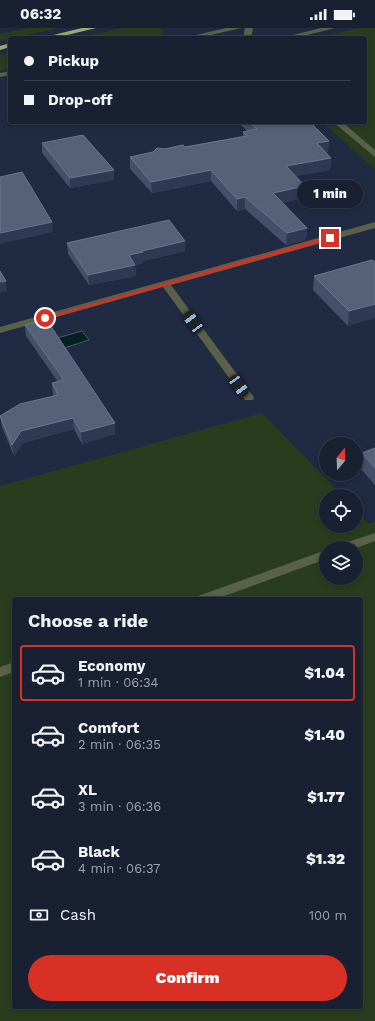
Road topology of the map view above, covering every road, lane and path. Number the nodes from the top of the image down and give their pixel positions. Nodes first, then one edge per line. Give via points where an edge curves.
1 (92, 28) edge
2 (237, 28) edge
3 (331, 28) edge
4 (54, 36) edge
5 (197, 36) edge
6 (294, 36) edge
7 (339, 124) edge
8 (375, 154) edge
9 (375, 225) edge
10 (165, 284) junction
11 (0, 330) edge
12 (248, 398) dead end
13 (375, 537) edge
14 (363, 541) edge
15 (319, 557) edge
16 (208, 597) edge
17 (12, 668) edge
18 (0, 672) edge

1 - 4 highway
2 - 5 street
3 - 6 street
7 - 8 street
9 - 10 street
10 - 11 street
10 - 12 street
13 - 14 street
15 - 16 street
17 - 18 street

